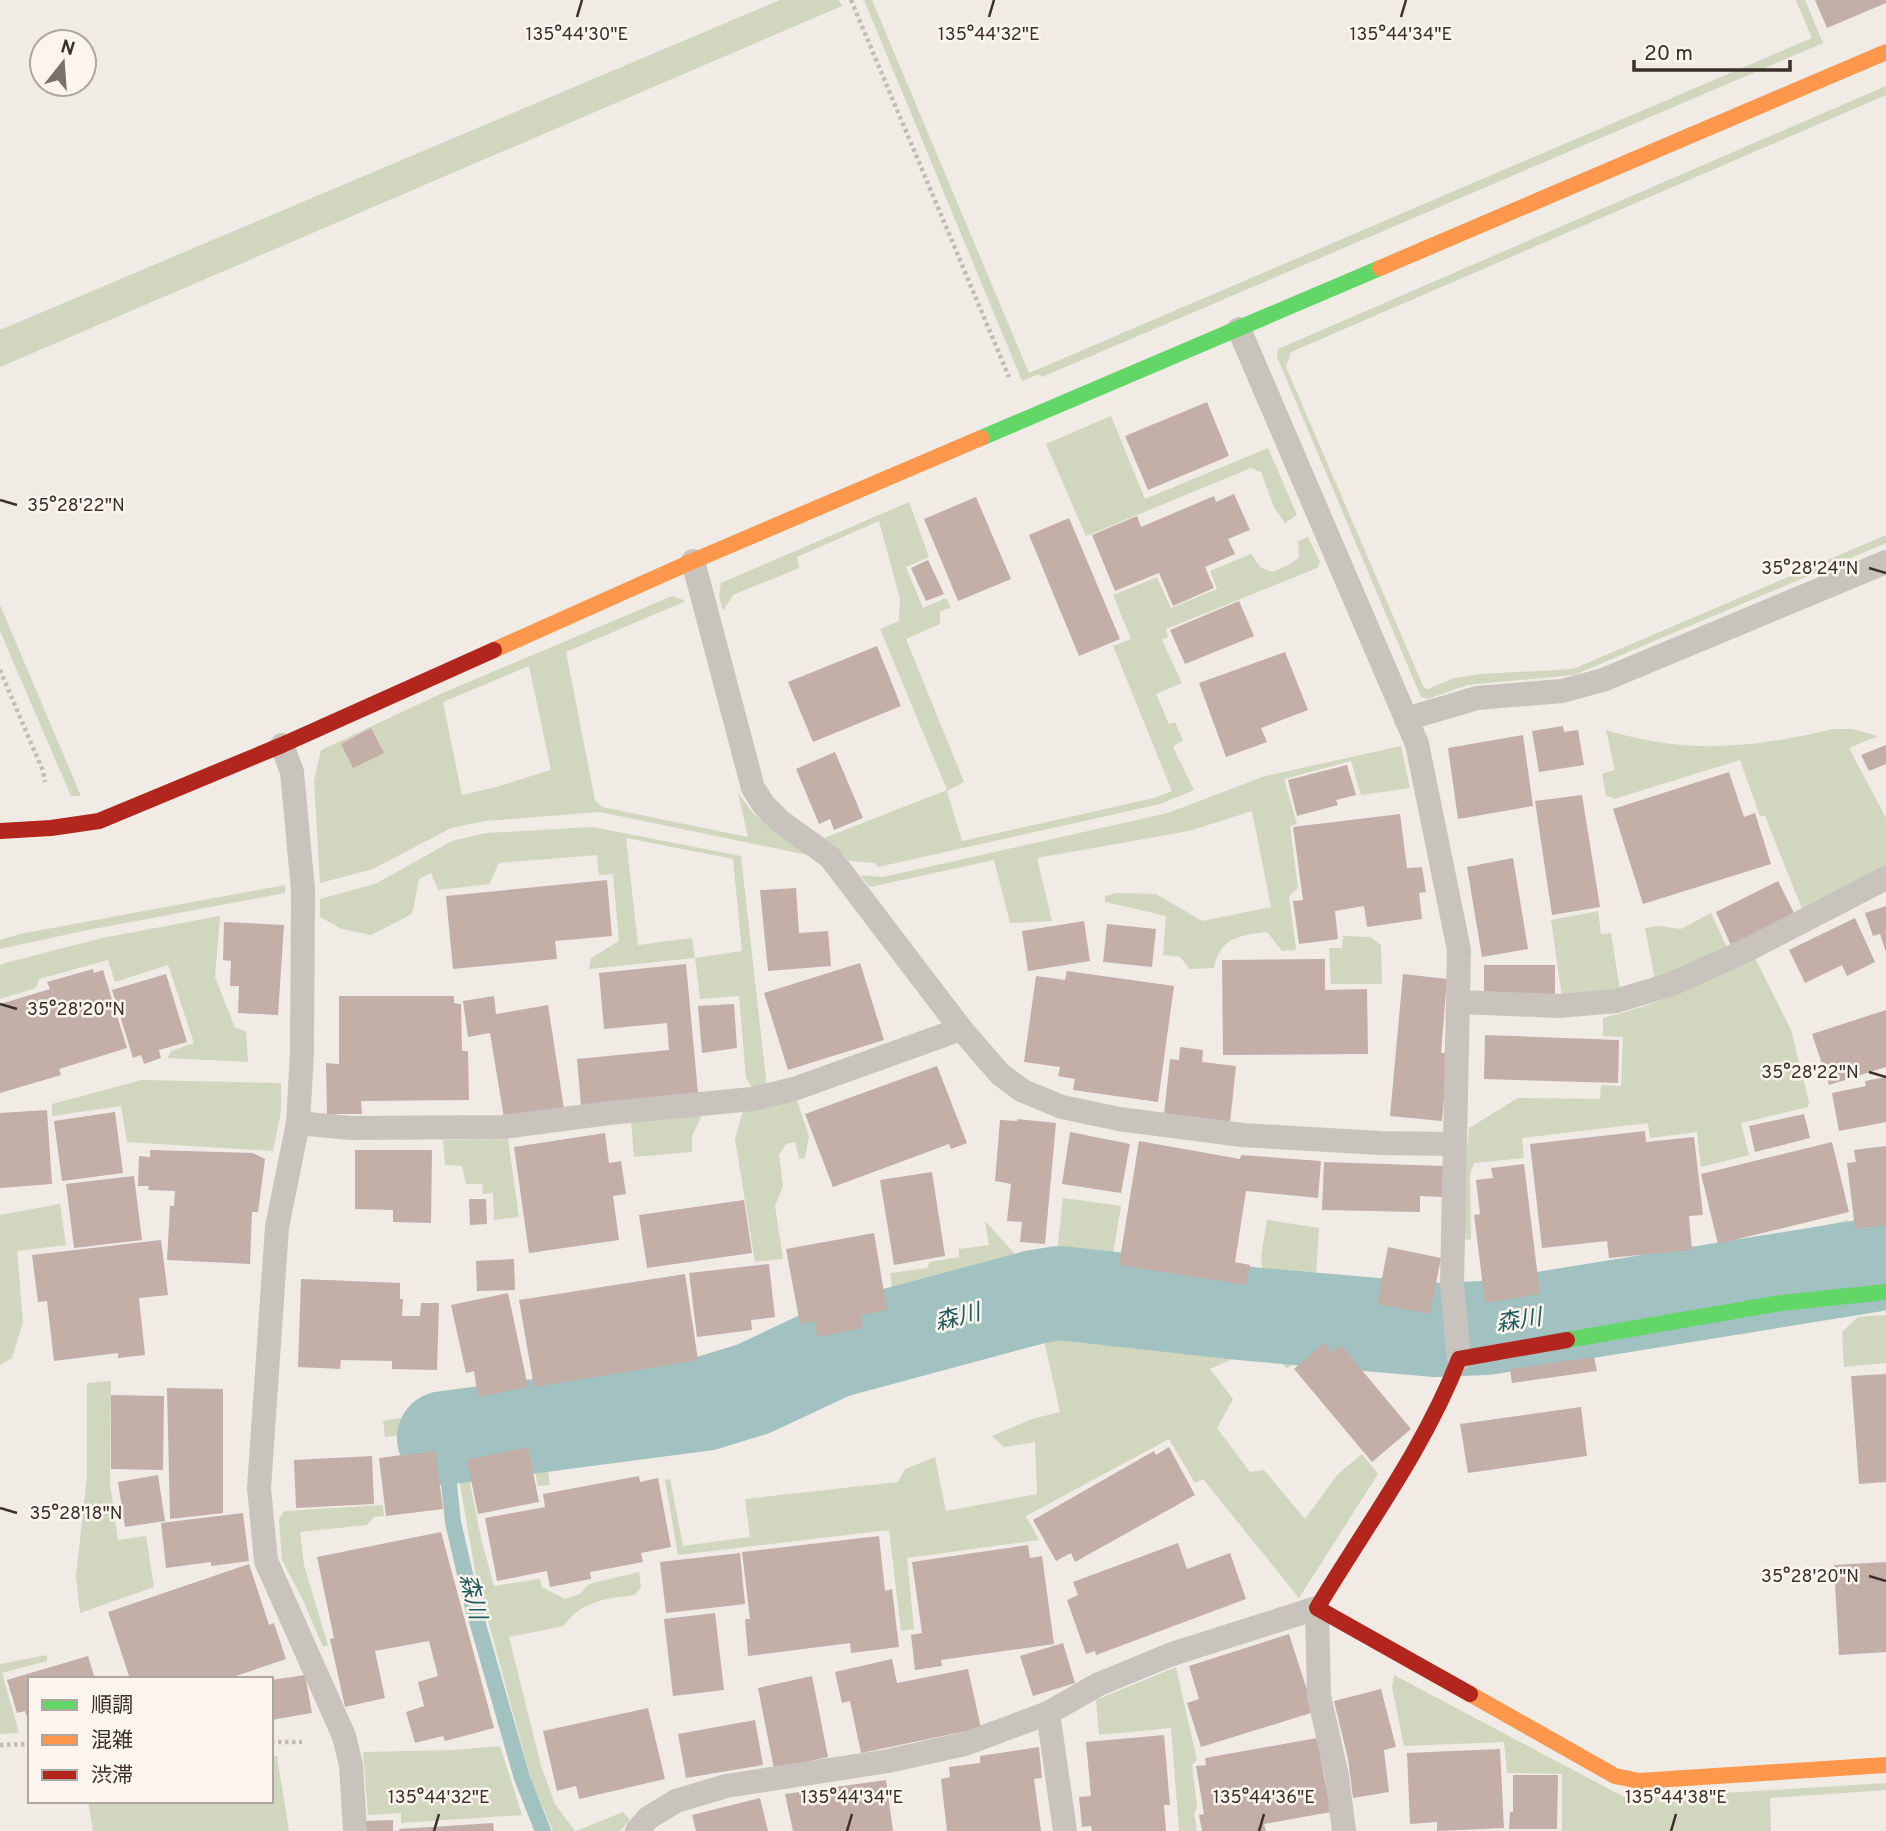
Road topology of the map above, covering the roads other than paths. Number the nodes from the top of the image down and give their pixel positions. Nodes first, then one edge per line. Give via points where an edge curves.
1 (1886, 52) edge
2 (1239, 329) junction
3 (693, 561) junction
4 (1886, 562) edge
5 (1406, 719) junction
6 (282, 745) junction
7 (0, 831) edge
8 (1886, 878) edge
9 (1459, 1002) junction
10 (961, 1029) junction
11 (298, 1123) junction
12 (1455, 1144) junction
13 (1886, 1292) edge
14 (1457, 1339) junction
15 (1317, 1608) junction
16 (1048, 1713) junction
17 (1886, 1765) edge
18 (355, 1831) edge
19 (636, 1831) edge
20 (1065, 1831) edge
21 (1345, 1831) edge

1 - 2 street
2 - 3 street
2 - 5 lane
3 - 6 street
3 - 10 lane via 753,788 780,821 830,857
4 - 5 lane via 1602,680 1562,691 1477,698
5 - 9 lane via 1417,744 1459,950
6 - 7 street via 99,821
6 - 11 lane via 292,772 303,890
8 - 9 lane via 1672,984 1616,1001 1559,1006
9 - 12 lane
10 - 11 lane via 794,1089 752,1099 503,1127 351,1128
10 - 12 lane via 1000,1074 1023,1091 1062,1107 1242,1135
11 - 18 lane via 277,1227 259,1488 266,1561 344,1736 351,1765
12 - 14 lane via 1452,1285
13 - 14 street
14 - 15 street via 1448,1391
15 - 16 lane via 1172,1654 1100,1684
15 - 17 street via 1615,1776 1639,1781
15 - 21 lane via 1319,1696
16 - 19 lane via 953,1747 726,1786 677,1801
16 - 20 lane

